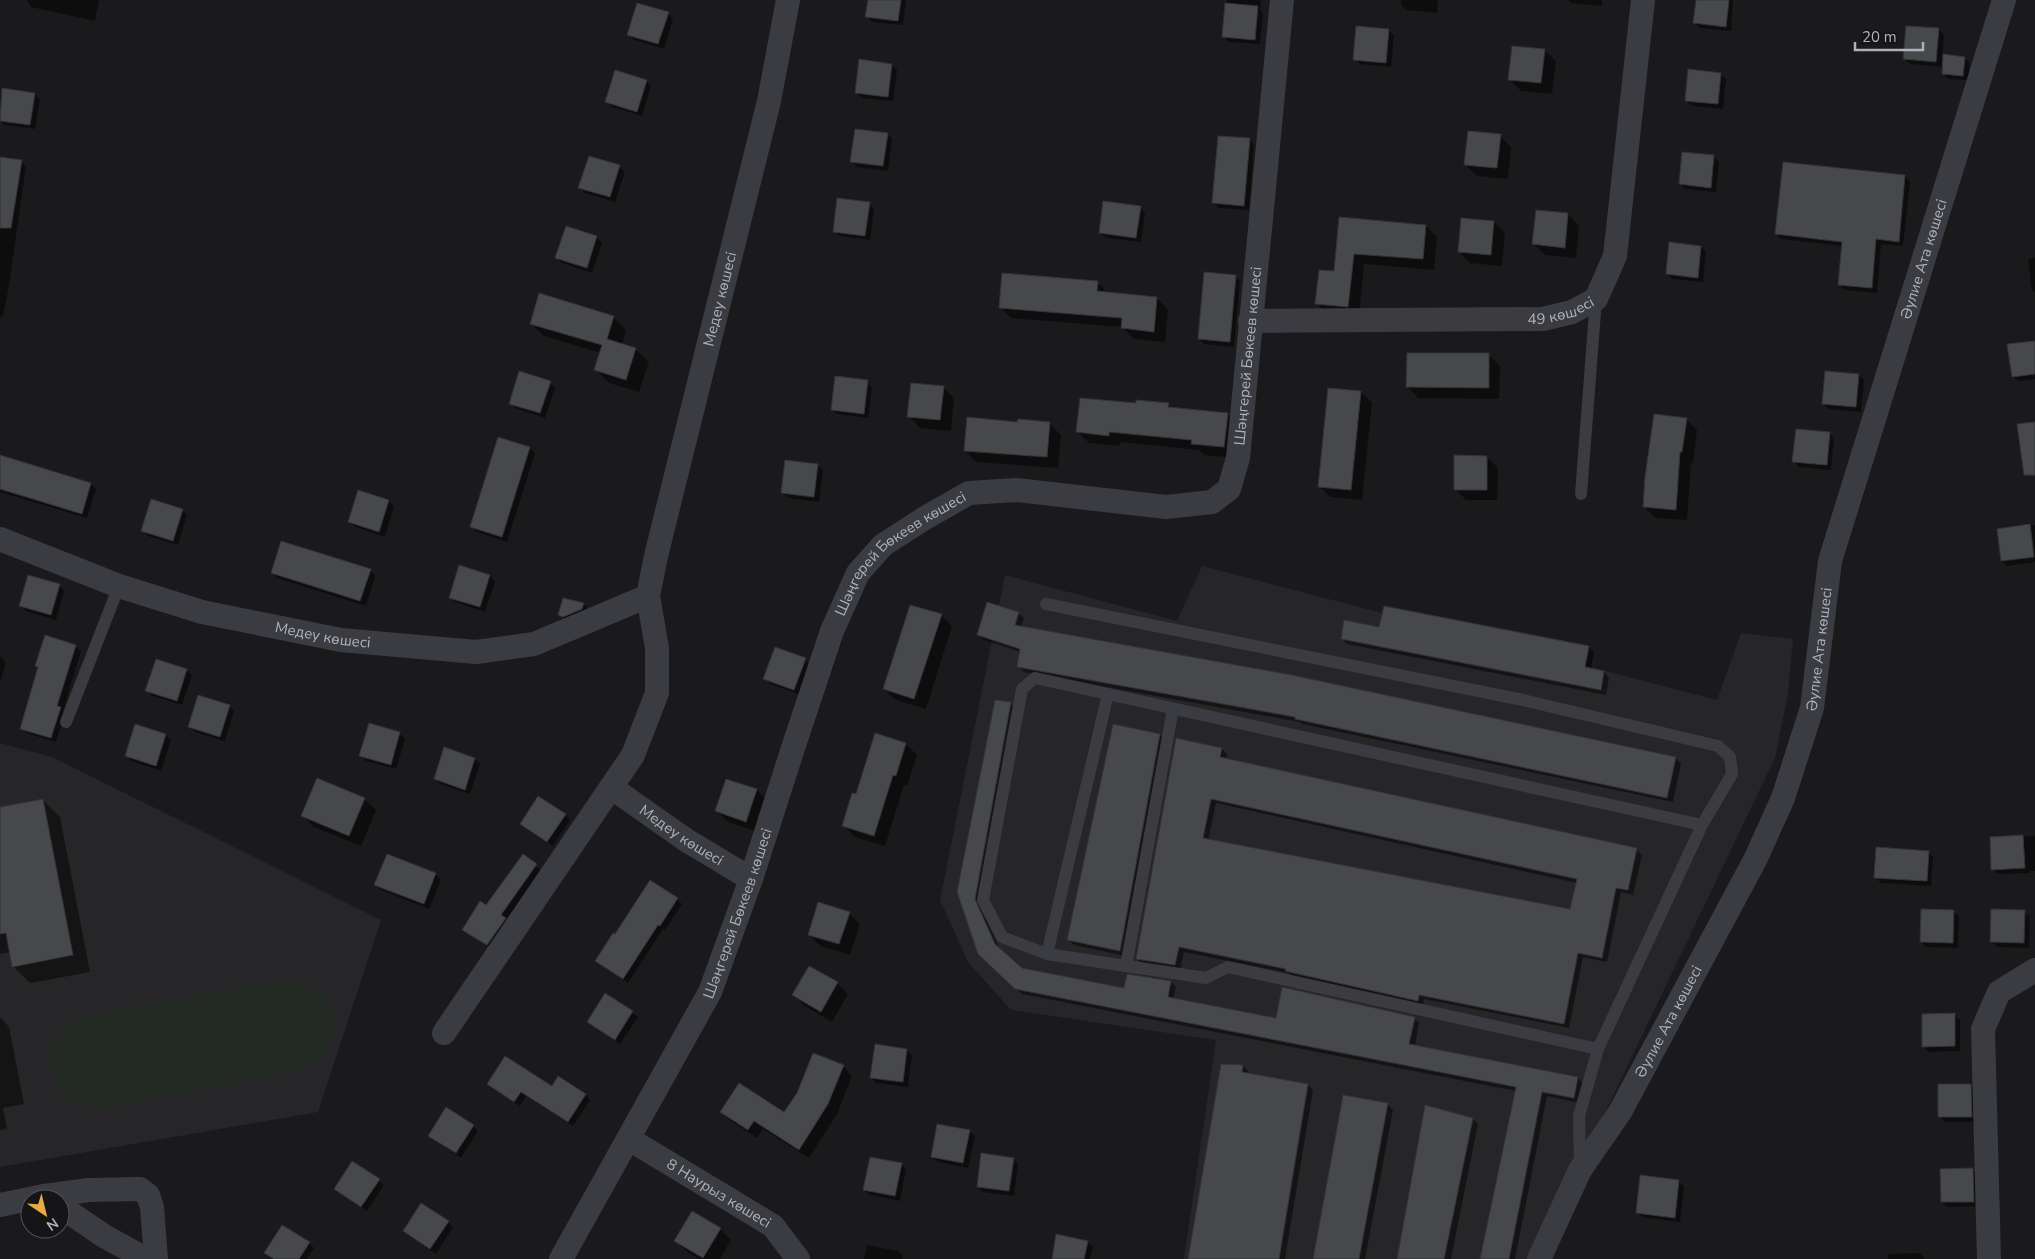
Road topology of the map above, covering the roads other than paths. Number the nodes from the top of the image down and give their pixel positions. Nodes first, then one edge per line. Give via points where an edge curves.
1 (788, 0) edge
2 (1282, 0) edge
3 (1643, 0) edge
4 (2004, 0) edge
5 (1596, 298) junction
6 (1250, 321) junction
7 (1581, 494) dead end
8 (0, 539) edge
9 (119, 586) junction
10 (648, 596) junction
11 (1046, 604) dead end
12 (1108, 694) junction
13 (1173, 709) junction
14 (66, 722) dead end
15 (612, 788) junction
16 (1702, 825) junction
17 (751, 879) junction
18 (1047, 954) junction
19 (1126, 966) junction
20 (2035, 970) edge
21 (444, 1033) dead end
22 (1598, 1049) junction
23 (629, 1139) junction
24 (1580, 1170) junction
25 (70, 1195) edge
26 (20, 1203) edge
27 (0, 1205) edge
28 (70, 1213) edge
29 (146, 1259) edge
30 (156, 1259) edge
31 (562, 1259) edge
32 (798, 1259) edge
33 (1539, 1259) edge
34 (1989, 1259) edge

1 - 10 street, Медеу көшесі via 769,101
2 - 6 street, Шәңгерей Бөкеев көшесі
3 - 5 street, 49 көшесі via 1615,256
4 - 24 street, Әулие Ата көшесі via 1830,561 1812,708 1783,798 1756,858 1620,1112
5 - 6 street, 49 көшесі via 1572,312 1543,319
5 - 7 lane
6 - 17 street, Шәңгерей Бөкеев көшесі via 1238,458 1229,489 1212,502 1166,507 1016,490 969,493 883,546 858,573 832,631
8 - 9 street, Медеу көшесі
9 - 10 street, Медеу көшесі via 202,612 340,640 476,652 534,644
9 - 14 lane
10 - 15 street, Медеу көшесі via 657,648 657,693 633,755
11 - 16 lane via 1523,700 1718,746 1730,757 1732,774
12 - 13 lane
12 - 18 lane
12 - 18 lane via 1035,678 1022,689 983,900 1002,937
13 - 16 lane
13 - 19 lane
15 - 17 street, Медеу көшесі via 686,840
15 - 21 street, Медеу көшесі
16 - 22 lane
17 - 23 street, Шәңгерей Бөкеев көшесі via 710,992
18 - 19 lane
19 - 22 lane via 1206,978 1228,967
20 - 34 street via 1999,992 1983,1029
22 - 24 lane via 1579,1116
23 - 31 street, Шәңгерей Бөкеев көшесі
23 - 32 street, 8 Наурыз көшесі via 773,1226
24 - 33 street, Әулие Ата көшесі
25 - 30 street via 89,1190 140,1189 148,1195 152,1207
26 - 27 street
28 - 29 street

